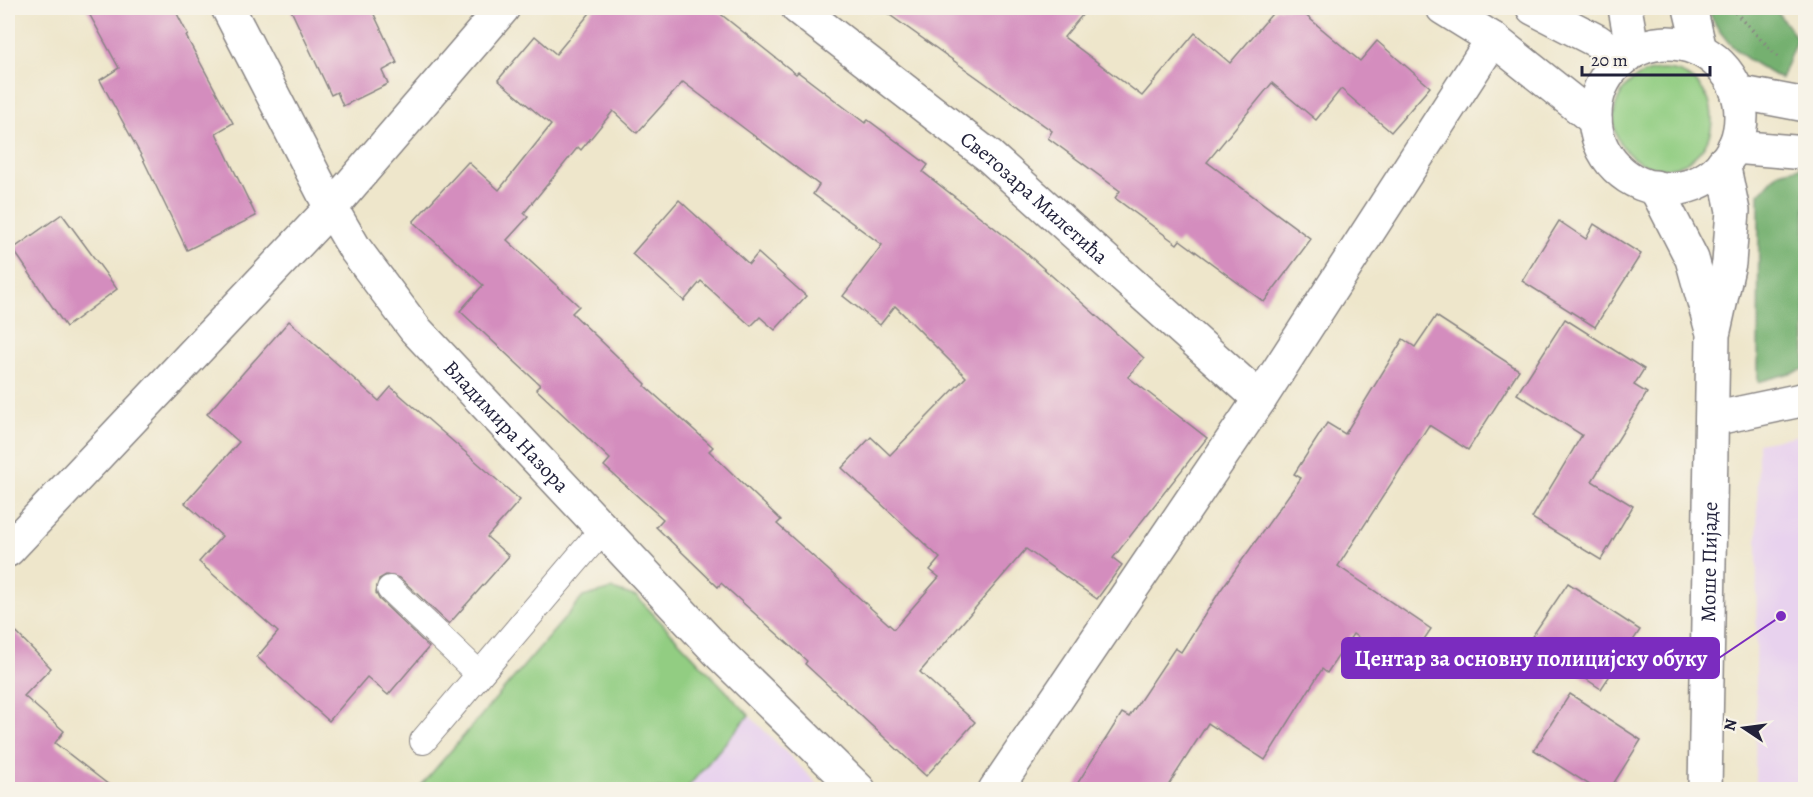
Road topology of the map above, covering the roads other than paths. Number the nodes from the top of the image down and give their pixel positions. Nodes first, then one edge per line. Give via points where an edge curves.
1 (228, 8) edge
2 (503, 8) edge
3 (798, 8) edge
4 (1443, 8) edge
5 (1533, 8) edge
6 (1625, 8) edge
7 (1690, 8) edge
8 (1493, 39) junction
9 (1700, 50) junction
10 (1628, 55) junction
11 (1737, 92) junction
12 (1806, 105) edge
13 (1595, 120) junction
14 (1806, 153) edge
15 (1729, 155) junction
16 (1654, 187) junction
17 (331, 208) junction
18 (1713, 335) junction
19 (1260, 399) junction
20 (1806, 399) edge
21 (1712, 419) junction
22 (603, 529) junction
23 (8, 550) edge
24 (390, 589) dead end
25 (479, 674) junction
26 (423, 741) dead end
27 (859, 789) edge
28 (995, 789) edge
29 (1705, 789) edge

1 - 17 street, Владимира Назора
2 - 17 street
3 - 19 street, Светозара Милетића via 989,156
4 - 8 street
5 - 10 street
6 - 10 street
7 - 9 street
8 - 13 street
8 - 19 street
9 - 10 street via 1666,42
9 - 11 street via 1722,67
10 - 13 street via 1607,76 1598,97
11 - 12 street
11 - 15 street via 1740,129
13 - 16 street via 1607,156 1620,171 1636,182
14 - 15 street
15 - 16 street via 1692,185 1674,189
15 - 18 street, Моше Пијаде via 1733,211 1729,263
16 - 18 street, Моше Пијаде via 1692,259
17 - 22 street, Владимира Назора via 355,249 415,329
17 - 23 street
18 - 21 street, Моше Пијаде
19 - 28 street
20 - 21 street
21 - 29 street, Моше Пијаде
22 - 25 lane
22 - 27 street, Владимира Назора via 722,656
24 - 25 lane
25 - 26 lane

